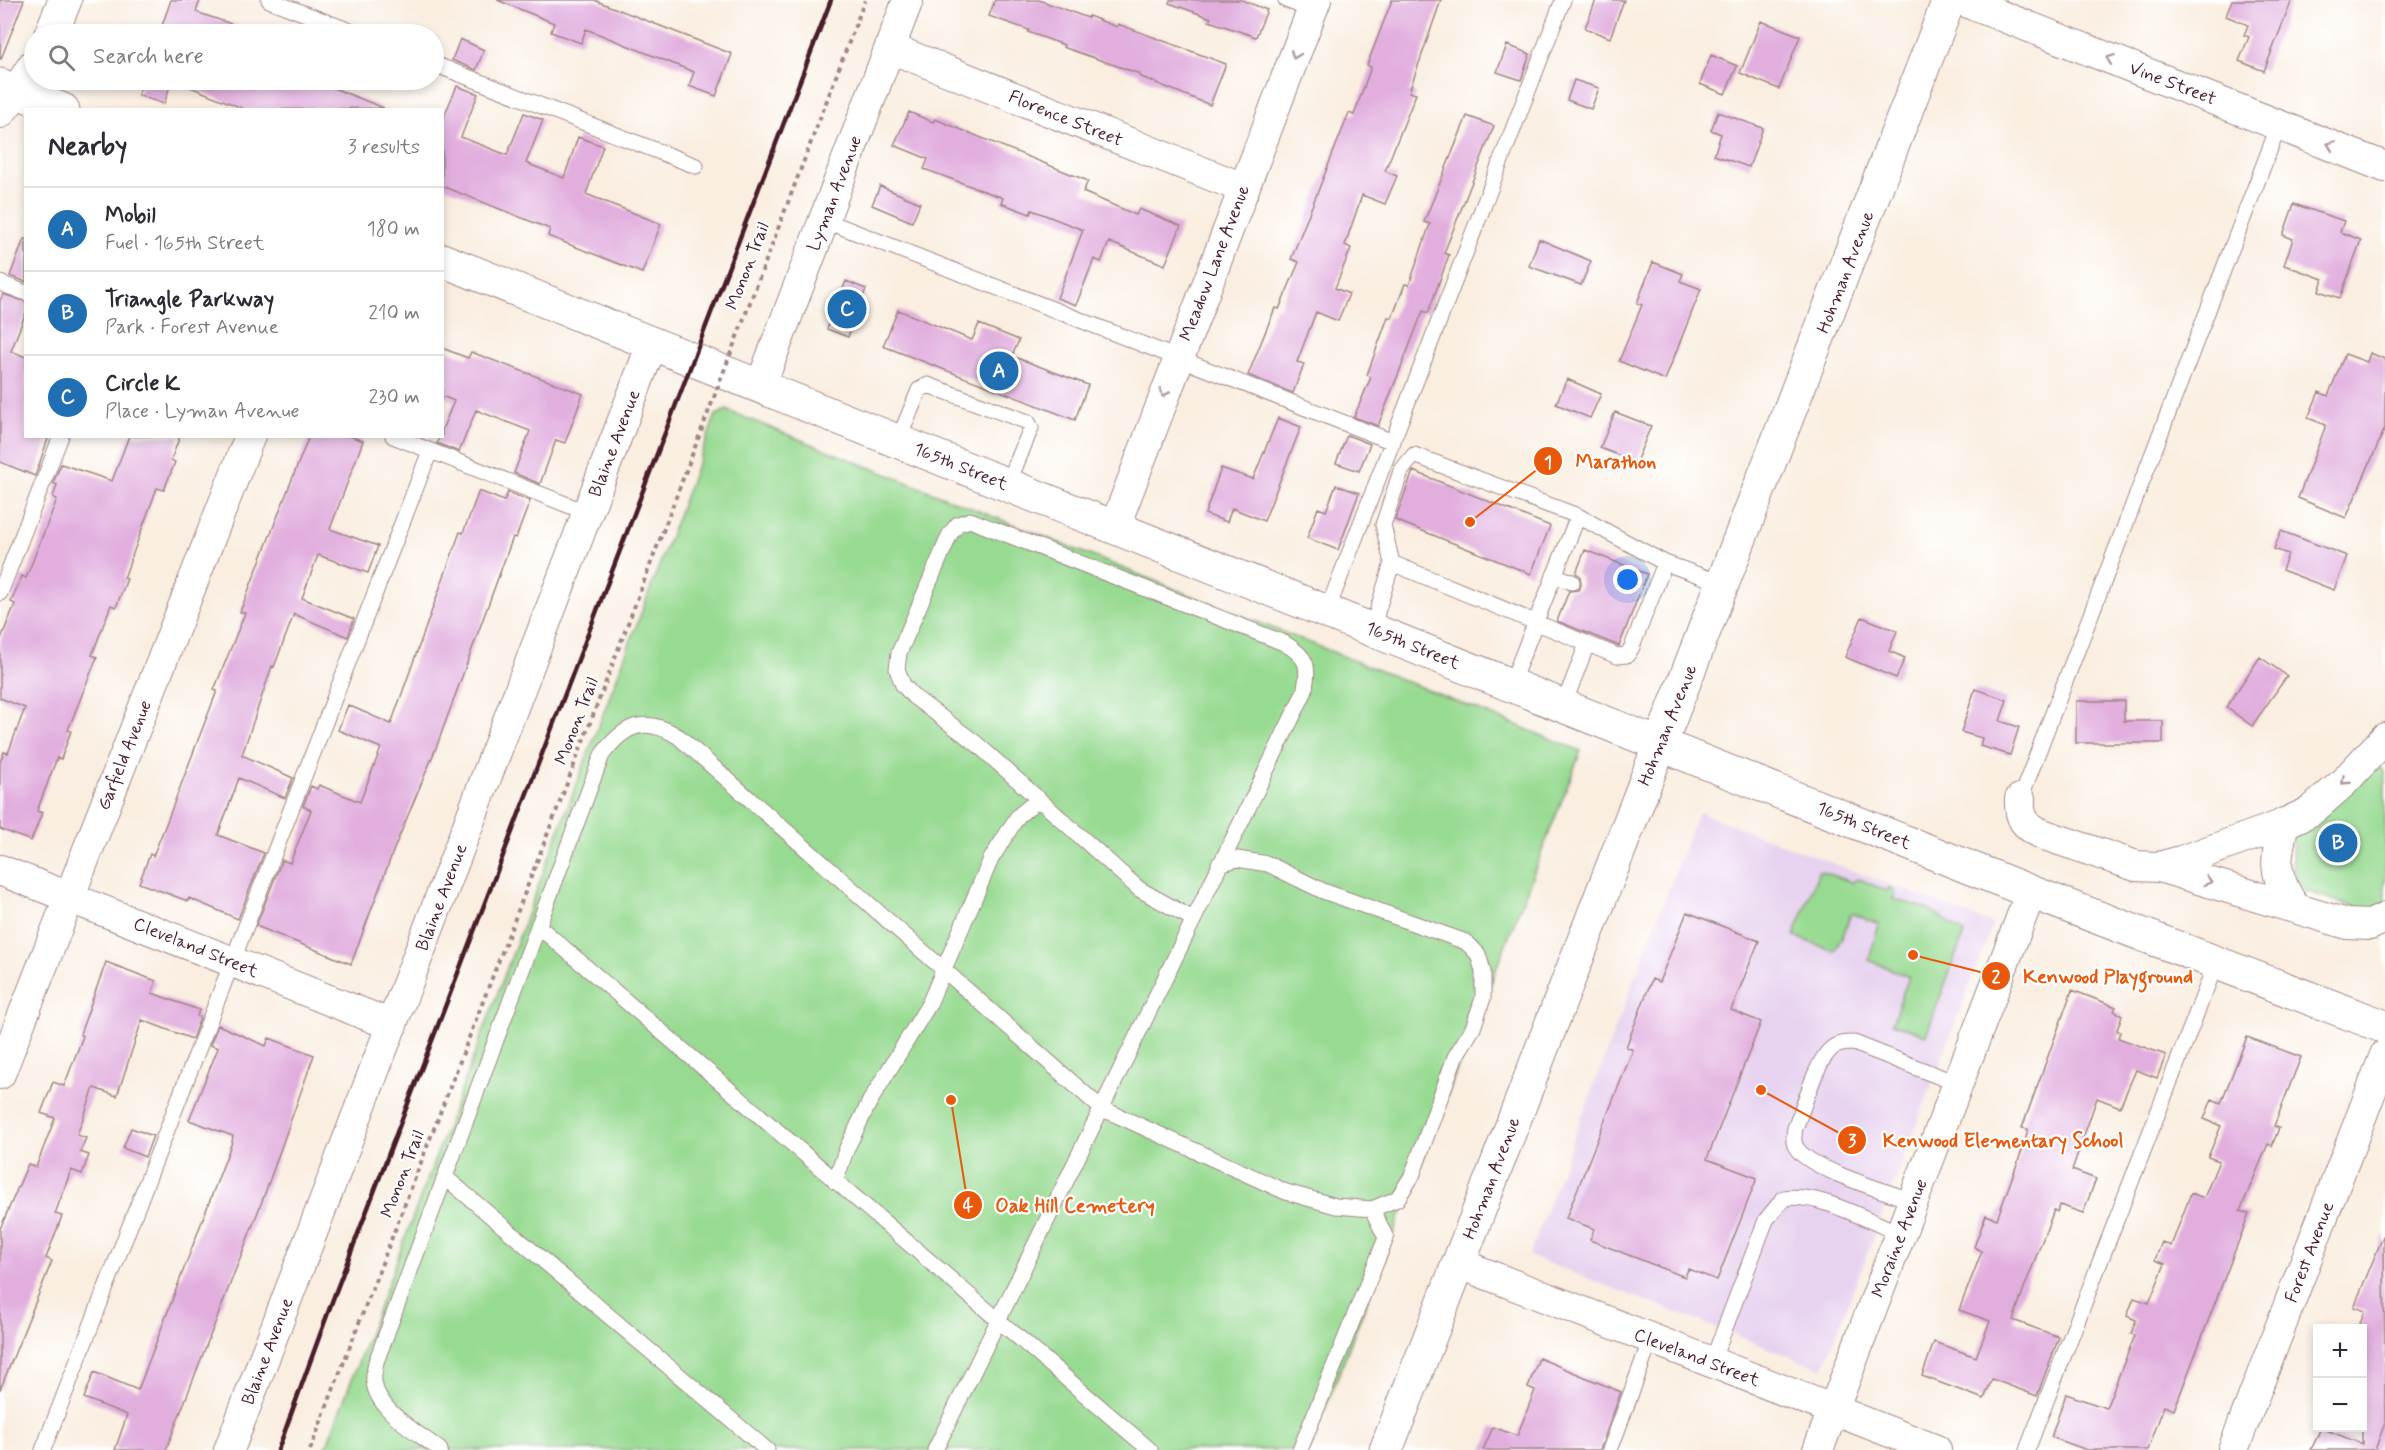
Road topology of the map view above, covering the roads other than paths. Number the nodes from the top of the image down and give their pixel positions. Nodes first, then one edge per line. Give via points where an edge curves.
1 (65, 0) edge
2 (269, 0) edge
3 (908, 0) edge
4 (1563, 0) edge
5 (1949, 0) edge
6 (1961, 0) edge
7 (1304, 3) edge
8 (55, 24) edge
9 (332, 24) edge
10 (890, 48) junction
11 (444, 68) edge
12 (13, 89) edge
13 (58, 108) edge
14 (2279, 125) junction
15 (696, 166) dead end
16 (2385, 166) edge
17 (1243, 188) junction
18 (824, 220) junction
19 (444, 261) edge
20 (0, 282) edge
21 (24, 291) edge
22 (652, 344) junction
23 (1176, 360) junction
24 (760, 387) junction
25 (60, 438) edge
26 (249, 438) edge
27 (398, 438) edge
28 (898, 441) junction
29 (1393, 442) junction
30 (430, 451) junction
31 (1008, 484) junction
32 (588, 513) junction
33 (1578, 516) junction
34 (1114, 526) junction
35 (1392, 563) junction
36 (1665, 563) junction
37 (1554, 575) junction
38 (1572, 582) dead end
39 (1724, 584) junction
40 (0, 593) edge
41 (1328, 611) junction
42 (1535, 622) junction
43 (1372, 628) junction
44 (1587, 644) junction
45 (1511, 684) junction
46 (1564, 704) junction
47 (2385, 738) edge
48 (1660, 743) junction
49 (2020, 799) joint
50 (1039, 800) junction
51 (2284, 823) junction
52 (1219, 864) junction
53 (2159, 867) junction
54 (0, 870) edge
55 (2031, 892) junction
56 (68, 897) junction
57 (2294, 906) junction
58 (2385, 918) edge
59 (1193, 919) junction
60 (538, 926) junction
61 (233, 962) junction
62 (2216, 963) junction
63 (945, 971) junction
64 (392, 1025) junction
65 (2385, 1027) edge
66 (2385, 1055) edge
67 (0, 1074) edge
68 (1958, 1084) junction
69 (1101, 1108) junction
70 (445, 1177) junction
71 (836, 1182) junction
72 (1913, 1201) junction
73 (1372, 1209) junction
74 (1901, 1234) junction
75 (1458, 1263) junction
76 (998, 1322) junction
77 (1651, 1339) junction
78 (1712, 1362) junction
79 (1834, 1410) junction
80 (43, 1450) edge
81 (229, 1450) edge
82 (440, 1450) edge
83 (767, 1450) edge
84 (935, 1450) edge
85 (1150, 1450) edge
86 (1300, 1450) edge
87 (1386, 1450) edge
88 (1610, 1450) edge
89 (1818, 1450) edge
90 (1936, 1450) edge
91 (2027, 1450) edge
92 (2234, 1450) edge

1 - 8 main road
2 - 9 lane
3 - 10 street, Lyman Avenue
4 - 29 lane
5 - 39 main road, Hohman Avenue
14 -> 6 street, Vine Street
7 -> 17 street, Meadow Lane Avenue
10 - 17 street, Florence Street
10 - 18 street, Lyman Avenue
11 - 15 lane
12 - 13 main road
16 -> 14 street, Vine Street
14 - 49 lane
17 - 23 street, Meadow Lane Avenue
18 - 23 lane
18 - 24 street, Lyman Avenue
19 - 22 main road, 165th Street
20 - 21 lane
22 - 24 main road, 165th Street
22 - 32 street, Blaine Avenue
23 - 29 lane
23 -> 34 street, Meadow Lane Avenue
24 - 28 main road, 165th Street
25 - 40 lane
26 - 56 street, Garfield Avenue
27 - 30 lane
28 - 31 main road, 165th Street
28 - 31 lane via 919,390 928,385 1028,422 1031,428
29 - 41 lane
30 - 32 lane
30 - 61 lane
31 - 34 main road, 165th Street
32 - 64 street, Blaine Avenue
33 - 35 lane via 1414,455 1401,471 1383,525
33 - 36 lane
33 - 37 lane
34 - 41 main road, 165th Street
35 - 42 lane
35 - 43 lane
36 - 39 lane
36 - 44 lane via 1641,607 1627,655 1617,656
37 - 38 lane
37 - 42 lane
39 - 48 main road, Hohman Avenue
41 - 43 main road, 165th Street
42 - 44 lane
42 - 45 lane
43 - 45 main road, 165th Street
44 - 46 lane
45 - 46 main road, 165th Street
46 - 48 main road, 165th Street
47 -> 51 street via 2311,811
48 - 55 main road, 165th Street
48 - 75 main road, Hohman Avenue
49 - 53 street via 2022,819 2029,828 2136,866
50 - 52 lane via 977,744 914,697 903,685 897,669 898,653 950,534 958,524 970,520 1300,652 1308,677 1305,693
50 - 59 lane via 1139,889
50 - 63 lane via 1005,832
51 - 53 street
51 - 57 street via 2276,868 2281,886
52 - 59 lane
52 - 73 lane via 1237,859 1268,864 1323,891 1466,942 1478,954 1484,998 1473,1028 1455,1056 1412,1176 1397,1199
53 -> 57 street
54 - 56 street, Cleveland Street
55 - 62 main road, 165th Street
55 - 68 street, Moraine Avenue
56 - 61 street, Cleveland Street
56 - 67 street, Garfield Avenue
57 - 58 street via 2348,924 2370,925
59 - 69 lane
60 - 63 lane via 602,755 616,736 630,727 649,726 665,728 679,737
60 - 70 lane
60 - 71 lane
61 - 64 street, Cleveland Street
61 - 80 lane
62 - 65 main road, 165th Street
62 - 91 lane
63 - 69 lane
63 - 71 lane via 870,1101 847,1148
64 - 81 street, Blaine Avenue
66 - 92 street, Forest Avenue
68 - 72 street, Moraine Avenue
68 - 72 lane via 1854,1043 1842,1043 1824,1058 1796,1128 1796,1149 1815,1163
69 - 73 lane via 1286,1192 1336,1206
69 - 76 lane
70 - 82 lane via 375,1362 374,1382 389,1409
70 - 83 lane
71 - 76 lane
72 - 74 street, Moraine Avenue
73 - 86 lane via 1386,1238
74 - 78 lane via 1816,1200 1799,1195 1784,1198 1766,1220
74 - 79 street, Moraine Avenue
75 - 77 street, Cleveland Street
75 - 87 main road, Hohman Avenue
76 - 84 lane
76 - 85 lane
77 - 78 street, Cleveland Street
77 - 88 lane
78 - 79 street, Cleveland Street
79 - 89 street, Moraine Avenue
79 - 90 street, Cleveland Street

